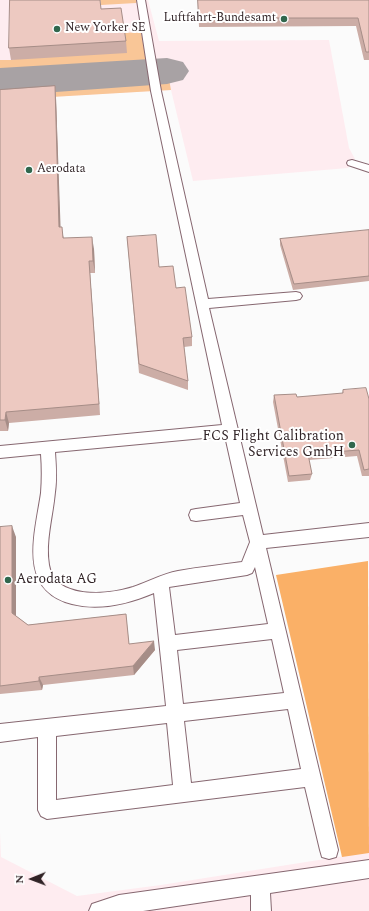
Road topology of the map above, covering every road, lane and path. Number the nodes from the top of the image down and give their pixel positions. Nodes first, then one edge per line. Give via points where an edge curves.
1 (141, 0) edge
2 (352, 163) dead end
3 (369, 169) edge
4 (296, 296) dead end
5 (202, 304) junction
6 (230, 430) junction
7 (48, 448) junction
8 (0, 452) edge
9 (248, 508) junction
10 (196, 515) dead end
11 (369, 530) edge
12 (257, 542) junction
13 (162, 583) junction
14 (278, 631) junction
15 (168, 643) junction
16 (293, 700) junction
17 (175, 714) junction
18 (47, 728) junction
19 (0, 733) edge
20 (312, 777) junction
21 (183, 793) junction
22 (329, 850) dead end
23 (369, 869) edge
24 (260, 884) junction
25 (99, 911) edge
26 (261, 911) edge

1 - 5 lane via 156,91
2 - 3 lane
4 - 5 lane
5 - 6 lane
6 - 7 lane
6 - 9 lane
7 - 8 lane
7 - 13 lane via 49,478 41,547 43,573 52,587 68,597 99,598 125,596
9 - 10 lane
9 - 12 lane
11 - 12 lane
12 - 13 lane via 247,568
12 - 14 lane
13 - 15 lane
14 - 15 lane
14 - 16 lane
15 - 17 lane
16 - 17 lane
16 - 20 lane
17 - 18 lane
17 - 21 lane
18 - 19 lane
18 - 21 lane via 47,810
20 - 21 lane
20 - 22 lane
23 - 24 lane
24 - 25 lane via 119,905
24 - 26 lane

